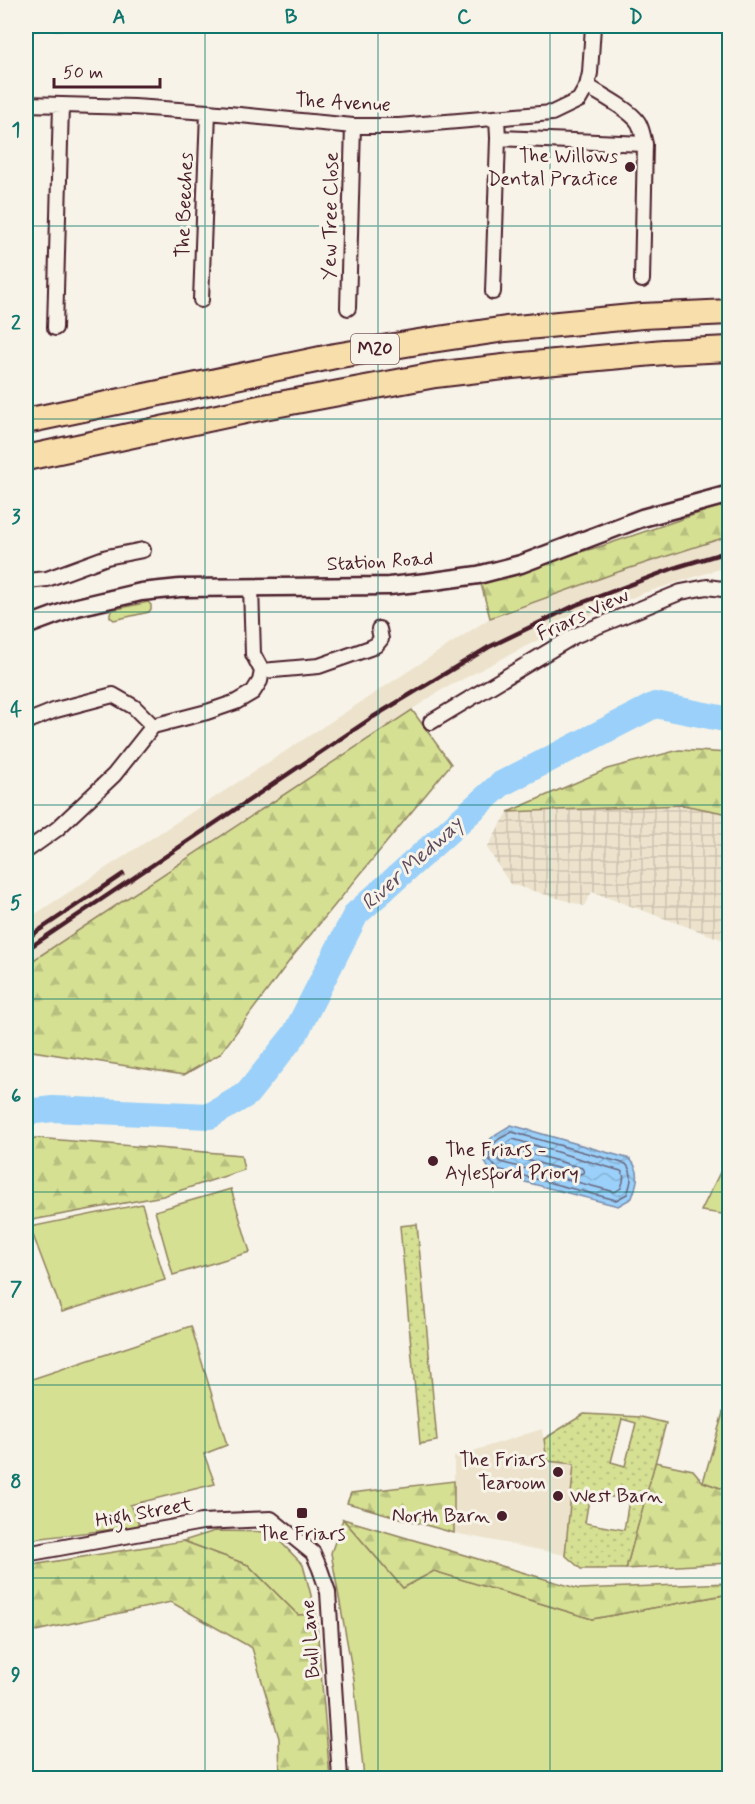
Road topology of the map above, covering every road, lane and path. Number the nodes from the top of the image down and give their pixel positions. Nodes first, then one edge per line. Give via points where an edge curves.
1 (593, 26) edge
2 (587, 86) junction
3 (26, 104) edge
4 (61, 105) junction
5 (208, 112) junction
6 (497, 118) junction
7 (353, 126) junction
8 (498, 138) junction
9 (645, 144) junction
10 (642, 280) dead end
11 (493, 292) dead end
12 (201, 300) dead end
13 (348, 308) dead end
14 (729, 312) edge
15 (55, 328) dead end
16 (729, 349) edge
17 (26, 421) edge
18 (26, 458) edge
19 (729, 494) edge
20 (143, 550) dead end
21 (26, 581) edge
22 (251, 587) junction
23 (729, 590) edge
24 (26, 626) edge
25 (380, 629) dead end
26 (262, 671) junction
27 (26, 722) edge
28 (431, 722) dead end
29 (153, 726) junction
30 (26, 851) edge
31 (271, 1519) joint
32 (26, 1554) edge
33 (340, 1779) edge

1 - 2 street
2 - 6 street, The Avenue via 579,100 552,113
2 - 9 street via 638,122
3 - 4 street, The Avenue
4 - 5 street, The Avenue
4 - 15 street
5 - 7 street, The Avenue
5 - 12 street, The Beeches
6 - 7 street, The Avenue
6 - 8 street
7 - 13 street, Yew Tree Close
8 - 9 street
8 - 11 street
9 - 10 street
14 - 17 highway, M20 via 506,329 418,342
16 - 18 highway, M20 via 435,375
19 - 22 street, Station Road via 642,518 521,564 478,575 389,586
20 - 21 street via 107,557 47,579
22 - 24 street, Station Road via 141,592 77,607
22 - 26 street via 253,654
23 - 28 street, Friars View via 708,587 681,592 574,636
25 - 26 street via 381,639 370,648 319,666
26 - 29 street via 253,692 236,702
27 - 29 street via 113,695 134,707
29 - 30 street via 114,775 57,829
31 - 32 street, High Street via 202,1522
31 - 33 street, Bull Lane via 313,1553 328,1592

